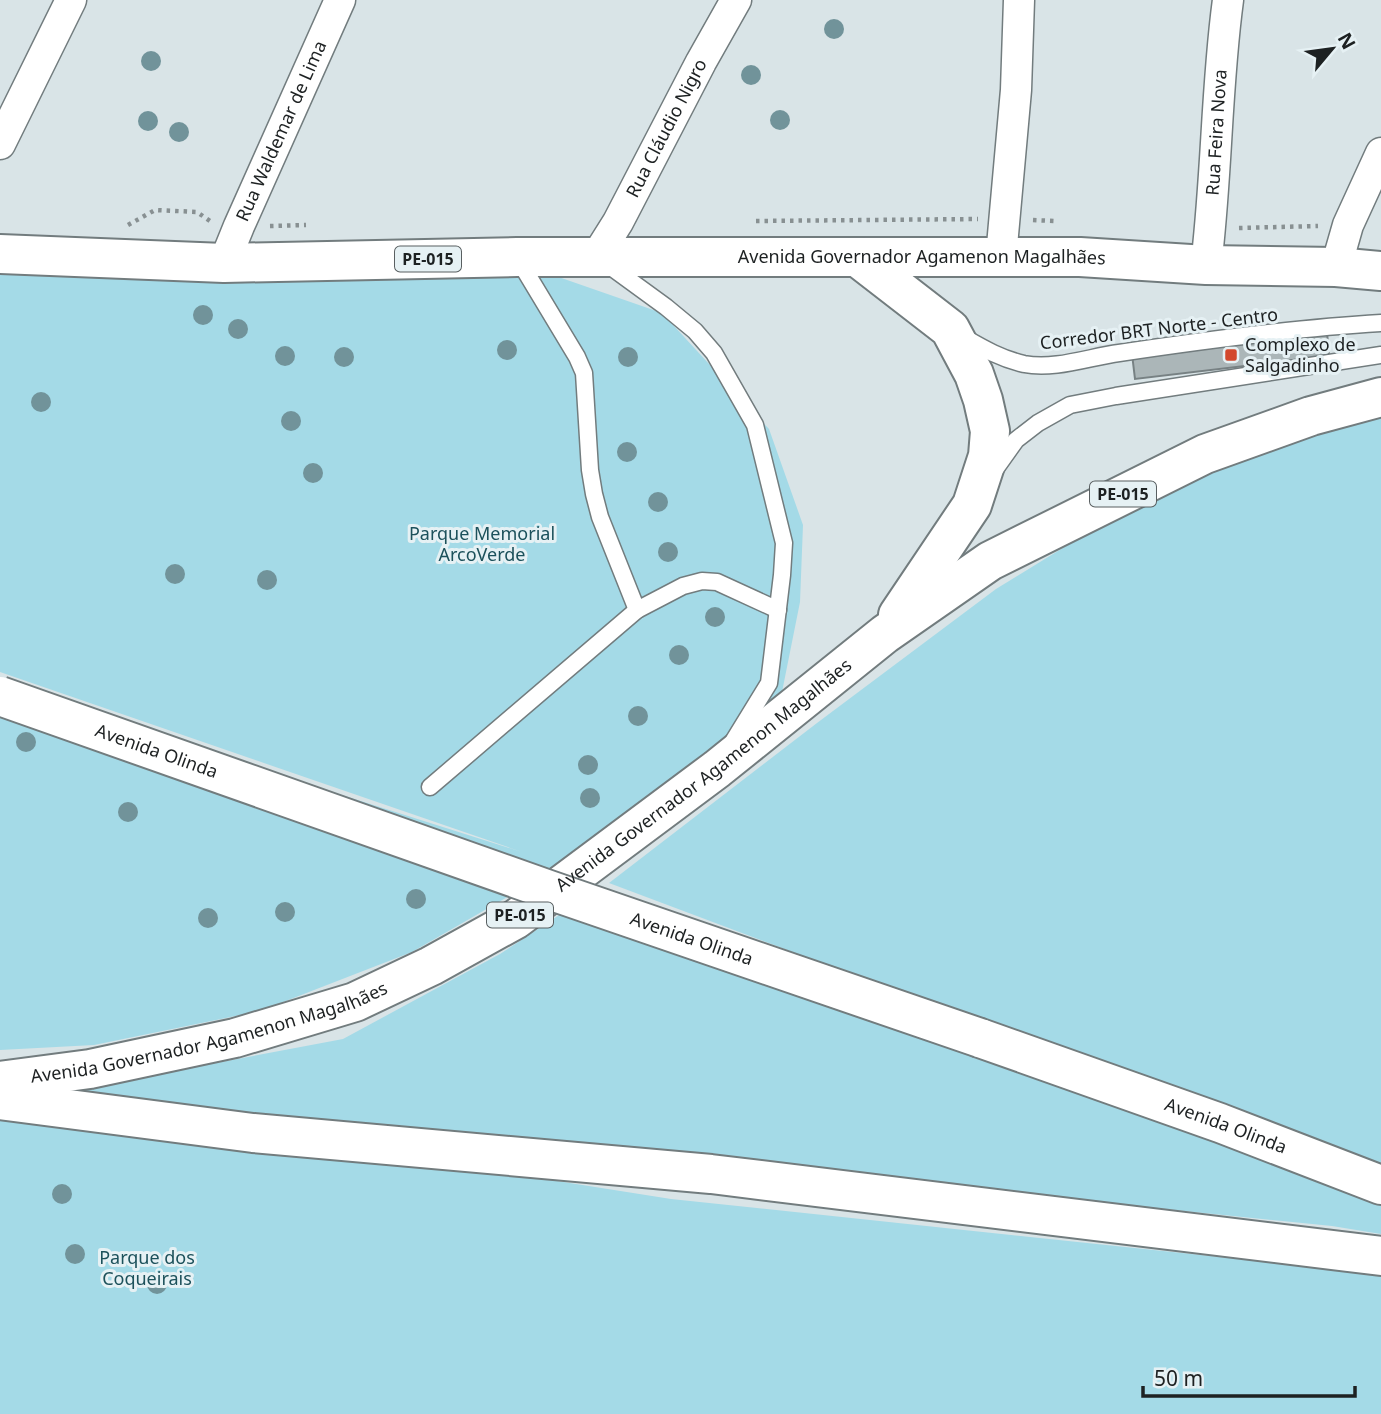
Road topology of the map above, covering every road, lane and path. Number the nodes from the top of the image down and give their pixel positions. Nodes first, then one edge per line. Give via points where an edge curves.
1 (71, 0) edge
2 (340, 0) edge
3 (736, 0) edge
4 (1019, 0) edge
5 (1228, 0) edge
6 (0, 144) edge
7 (1381, 153) edge
8 (0, 254) edge
9 (517, 257) junction
10 (596, 257) junction
11 (857, 257) junction
12 (1001, 257) junction
13 (225, 262) junction
14 (1206, 265) junction
15 (1336, 267) junction
16 (1381, 271) edge
17 (1381, 323) edge
18 (950, 329) junction
19 (1381, 355) edge
20 (1381, 397) edge
21 (972, 505) junction
22 (637, 610) junction
23 (778, 610) junction
24 (885, 634) junction
25 (0, 695) edge
26 (717, 768) junction
27 (430, 787) dead end
28 (0, 1081) edge
29 (0, 1100) edge
30 (1381, 1185) edge
31 (1381, 1255) edge

1 - 6 street
2 - 13 street, Rua Waldemar de Lima
3 - 10 street, Rua Cláudio Nigro
4 - 12 street
5 - 14 street, Rua Feira Nova
7 - 15 street via 1348,225
8 - 13 main road, Avenida Governador Agamenon Magalhães / PE-015
9 - 10 main road, Avenida Governador Agamenon Magalhães / PE-015
9 - 13 main road, Avenida Governador Agamenon Magalhães / PE-015
9 - 22 lane via 584,373 594,494
10 - 11 main road, Avenida Governador Agamenon Magalhães / PE-015
10 - 23 lane via 695,331 714,353 755,425 783,543
11 - 12 main road, Avenida Governador Agamenon Magalhães / PE-015
11 - 18 main road
12 - 14 main road, Avenida Governador Agamenon Magalhães / PE-015
14 - 15 main road, Avenida Governador Agamenon Magalhães / PE-015
15 - 16 main road, Avenida Governador Agamenon Magalhães / PE-015
17 - 18 lane, Corredor BRT Norte - Centro via 1046,365 998,356
18 - 21 main road via 974,374 990,431 988,456
19 - 21 lane via 1070,405 1016,440
20 - 24 main road, Avenida Governador Agamenon Magalhães / PE-015 via 1205,454 990,561
21 - 24 main road
22 - 23 lane via 702,581 717,582
22 - 27 lane
23 - 26 lane via 769,683
24 - 26 main road, Avenida Governador Agamenon Magalhães / PE-015
25 - 30 main road, Avenida Olinda, bridge via 1220,1123
26 - 28 main road, Avenida Governador Agamenon Magalhães / PE-015 via 516,919 355,1002 236,1038 90,1069
29 - 31 main road via 253,1132 710,1174

